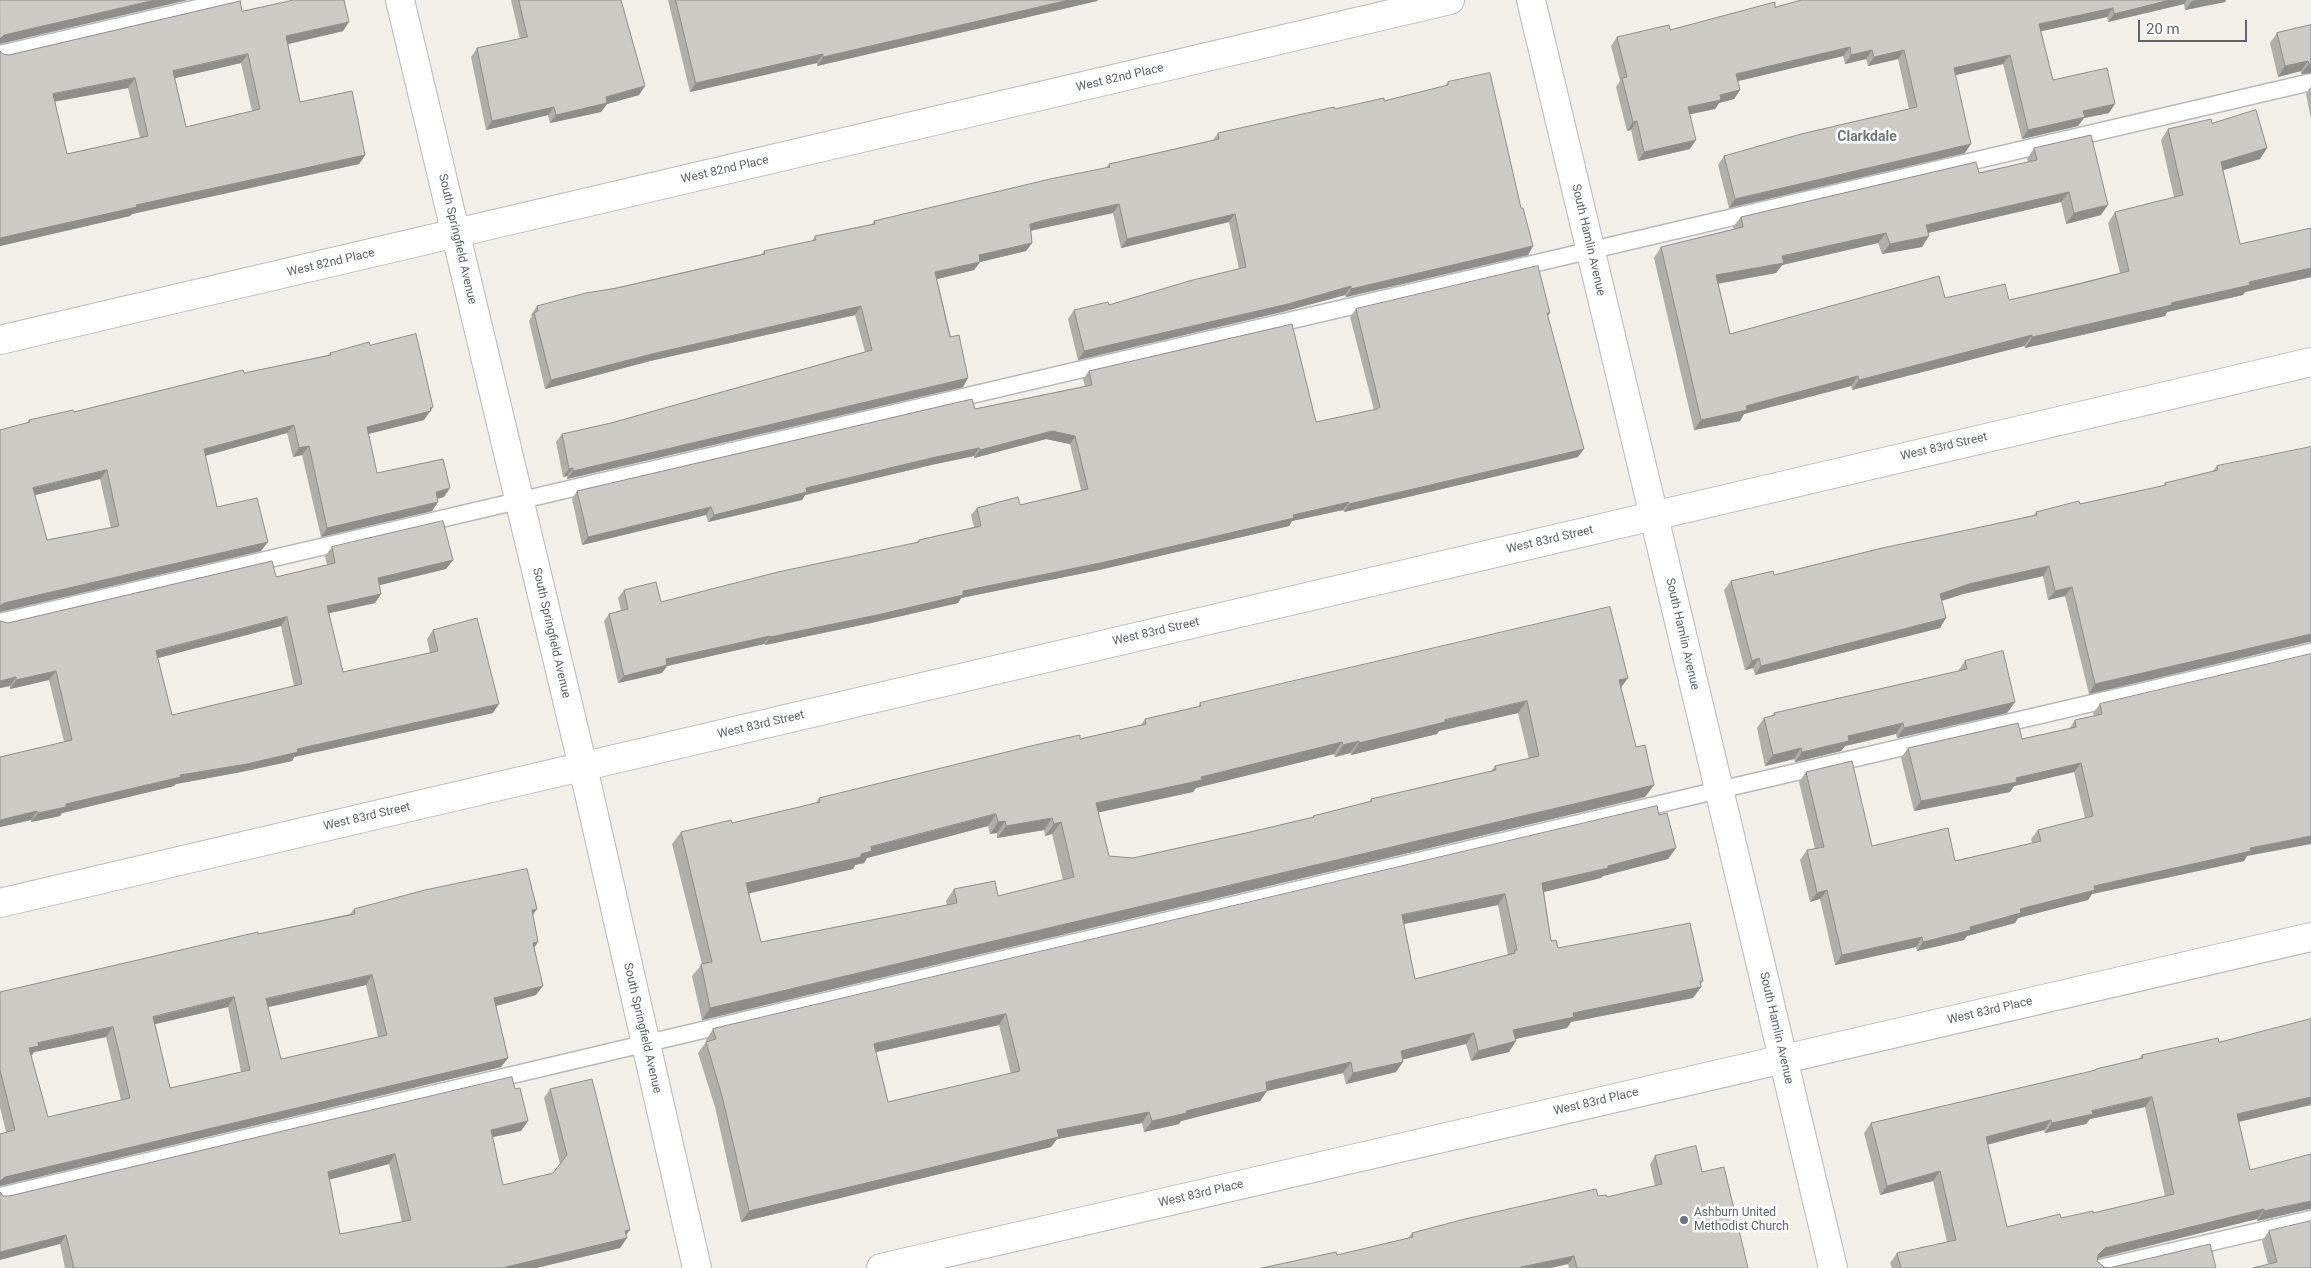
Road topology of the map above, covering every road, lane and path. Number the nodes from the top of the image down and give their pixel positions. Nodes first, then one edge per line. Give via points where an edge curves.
1 (232, 0) edge
2 (400, 0) edge
3 (1450, 0) edge
4 (1532, 0) edge
5 (0, 54) edge
6 (2311, 82) edge
7 (455, 233) junction
8 (1591, 252) junction
9 (0, 340) edge
10 (2311, 362) edge
11 (519, 501) junction
12 (1654, 516) junction
13 (0, 622) edge
14 (2311, 652) edge
15 (582, 767) junction
16 (1719, 790) junction
17 (0, 903) edge
18 (2311, 937) edge
19 (646, 1044) junction
20 (1783, 1059) junction
21 (0, 1196) edge
22 (2311, 1219) edge
23 (697, 1268) edge
24 (880, 1268) edge
25 (1833, 1268) edge
26 (2100, 1268) edge

1 - 5 lane
2 - 7 street, South Springfield Avenue
3 - 7 street, West 82nd Place
4 - 8 street, South Hamlin Avenue
6 - 8 lane
7 - 9 street, West 82nd Place
7 - 11 street, South Springfield Avenue
8 - 11 lane
8 - 12 street, South Hamlin Avenue
10 - 12 street, West 83rd Street
11 - 13 lane
11 - 15 street, South Springfield Avenue
12 - 15 street, West 83rd Street
12 - 16 street, South Hamlin Avenue
14 - 16 lane
15 - 17 street, West 83rd Street
15 - 19 street, South Springfield Avenue
16 - 19 lane
16 - 20 street, South Hamlin Avenue
18 - 20 street, West 83rd Place
19 - 21 lane
19 - 23 street, South Springfield Avenue
20 - 24 street, West 83rd Place
20 - 25 street, South Hamlin Avenue
22 - 26 lane

